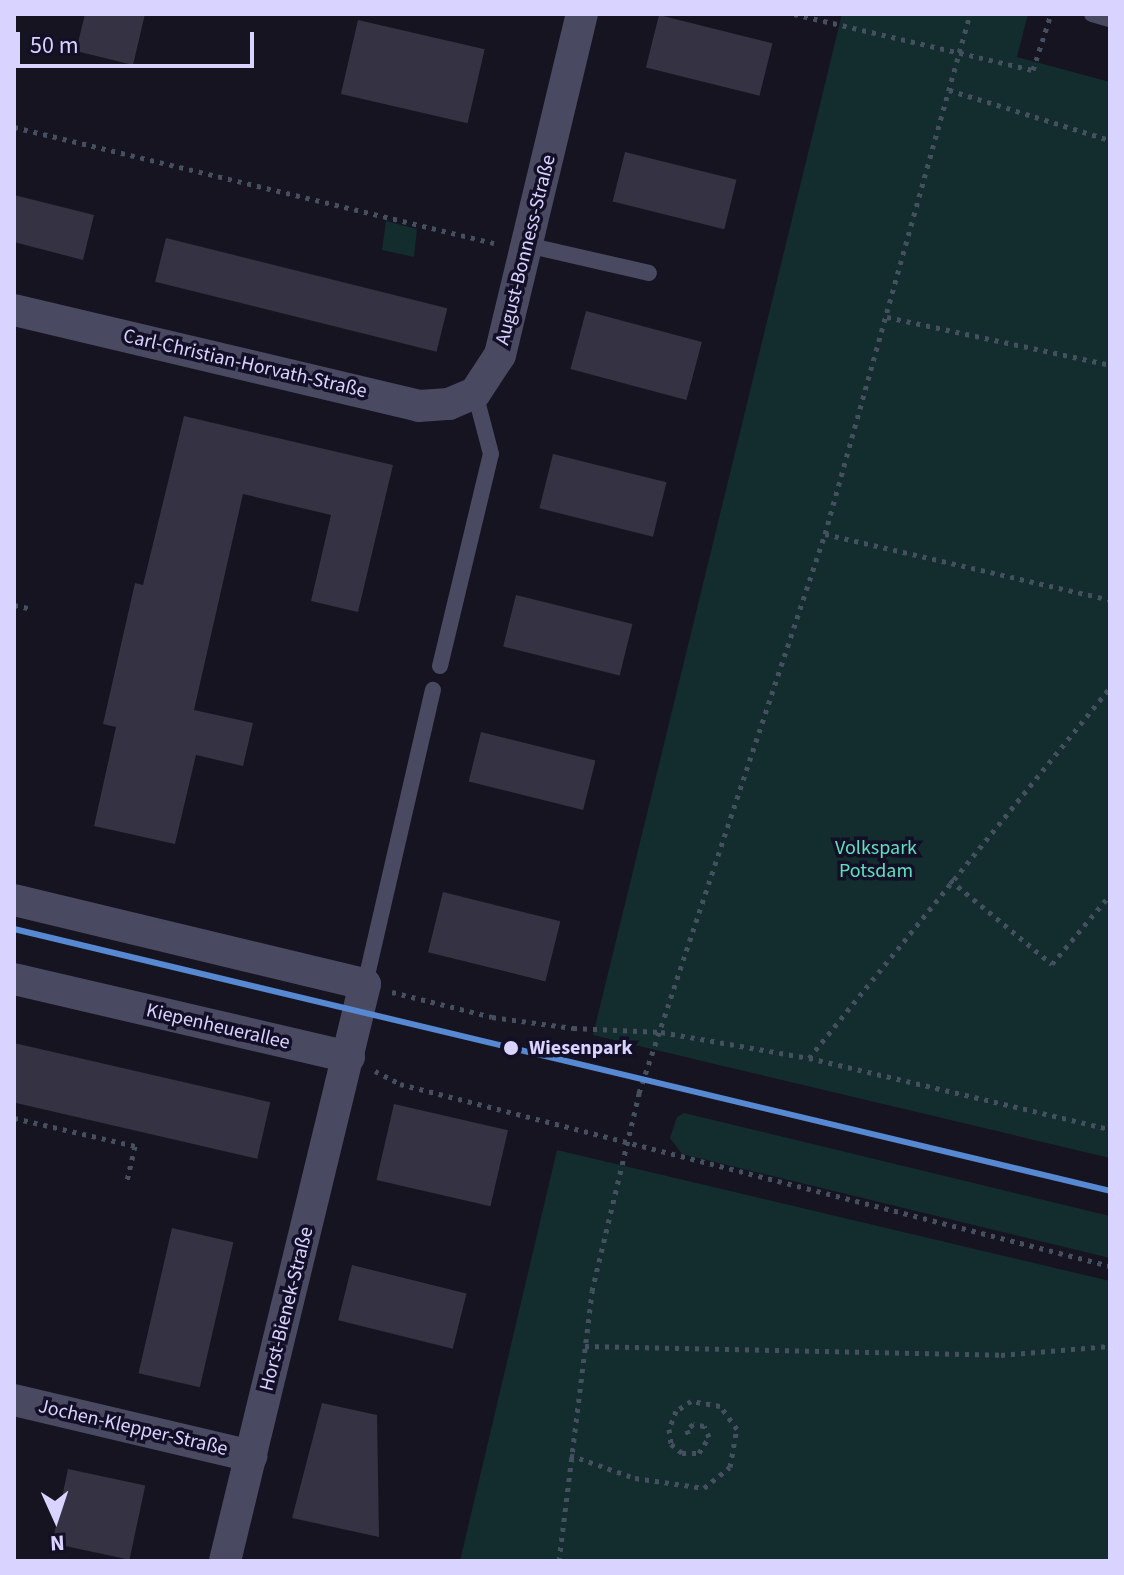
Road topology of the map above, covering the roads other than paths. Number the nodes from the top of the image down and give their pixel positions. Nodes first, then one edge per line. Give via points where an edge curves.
1 (1092, 14) edge
2 (577, 15) edge
3 (1110, 19) edge
4 (527, 248) junction
5 (649, 273) dead end
6 (14, 310) edge
7 (475, 393) junction
8 (440, 666) dead end
9 (433, 690) dead end
10 (14, 900) edge
11 (14, 979) edge
12 (365, 984) junction
13 (349, 1057) junction
14 (14, 1400) edge
15 (251, 1456) junction
16 (225, 1561) edge

1 - 3 lane
2 - 4 street, August-Bonness-Straße
4 - 5 lane
4 - 7 street, August-Bonness-Straße via 500,355
6 - 7 street, Carl-Christian-Horvath-Straße via 419,406 449,404
7 - 8 lane via 491,454
9 - 12 lane
10 - 12 street
11 - 13 street, Kiepenheuerallee
12 - 13 street
13 - 15 street, Horst-Bienek-Straße
14 - 15 street, Jochen-Klepper-Straße
15 - 16 street, Horst-Bienek-Straße

